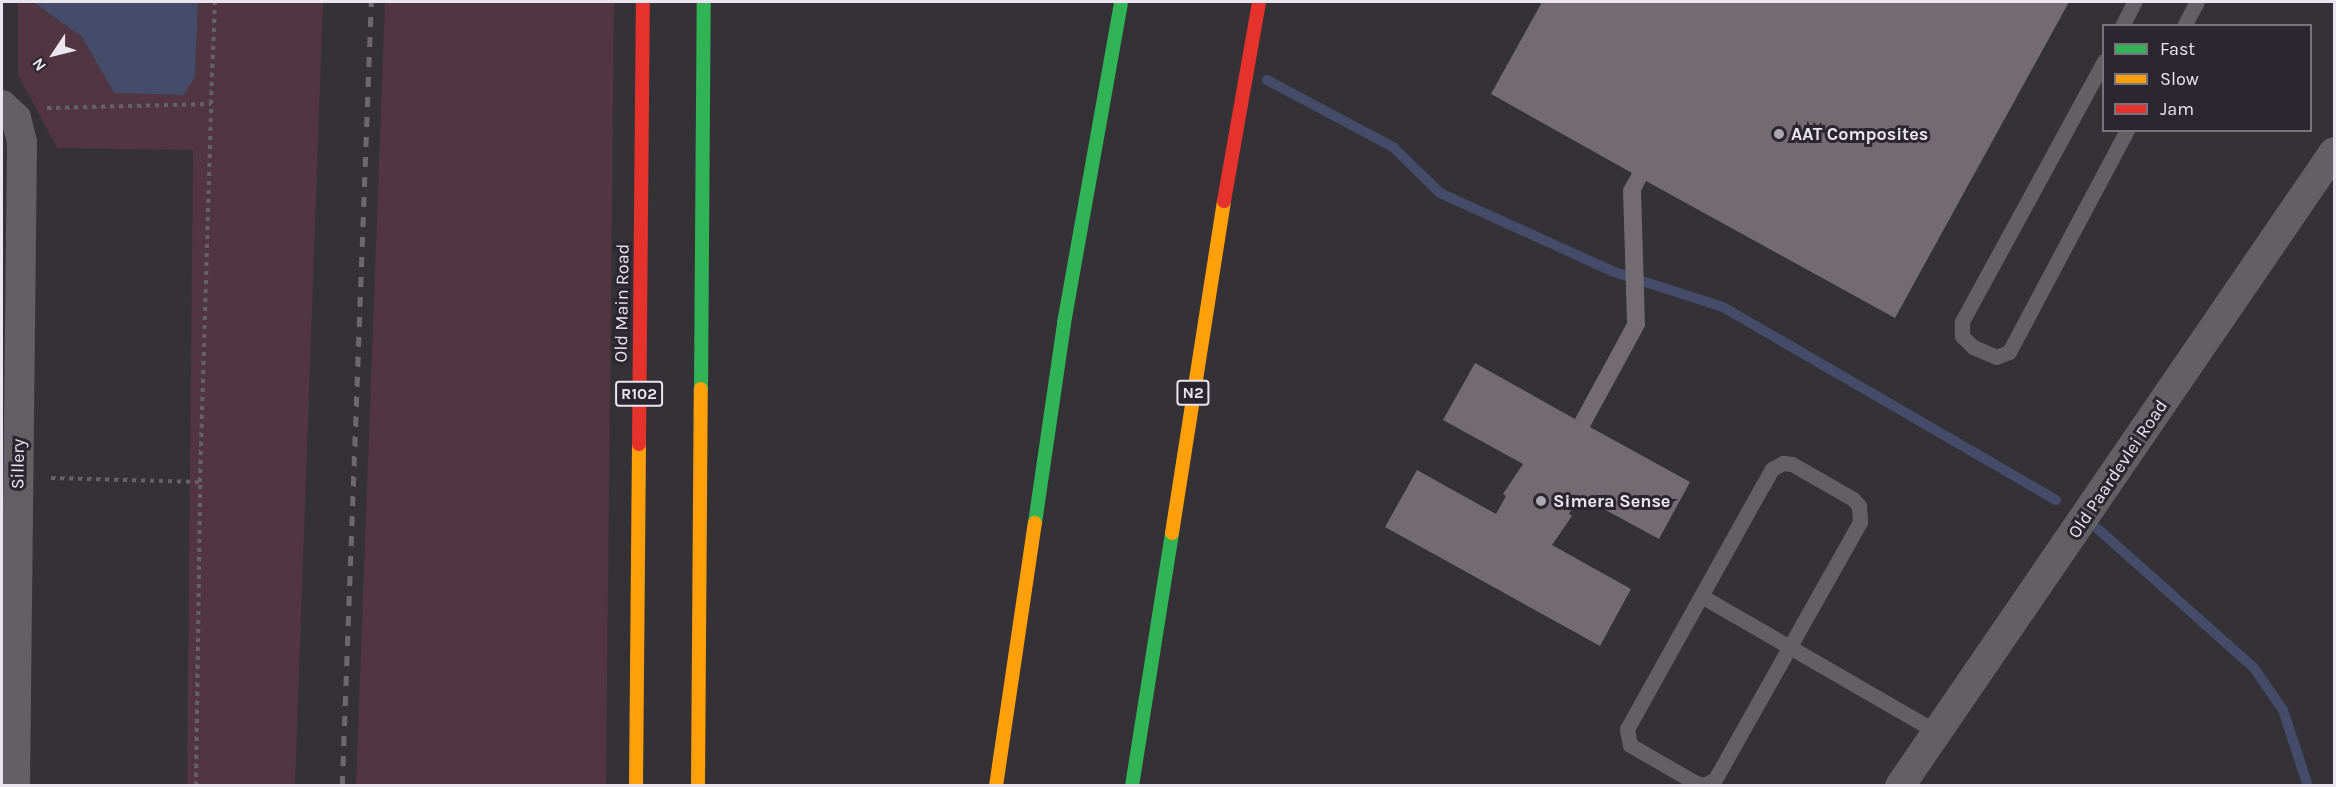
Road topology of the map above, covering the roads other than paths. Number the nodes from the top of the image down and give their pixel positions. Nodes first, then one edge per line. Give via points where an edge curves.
1 (643, 2) edge
2 (704, 2) edge
3 (1121, 2) edge
4 (1259, 2) edge
5 (2134, 2) edge
6 (2197, 2) edge
7 (2123, 24) edge
8 (2185, 24) edge
9 (2102, 63) edge
10 (6, 107) edge
11 (2126, 132) edge
12 (2334, 152) edge
13 (10, 477) edge
14 (1703, 597) junction
15 (1792, 645) junction
16 (1937, 732) junction
17 (15, 786) edge
18 (636, 786) edge
19 (698, 786) edge
20 (996, 786) edge
21 (1132, 786) edge
22 (1900, 786) edge

1 - 18 main road, Old Main Road / R102
2 - 19 main road
3 - 20 main road via 1064,323
4 - 21 main road, N2 via 1246,60
5 - 7 lane
6 - 8 lane
9 - 11 lane via 1962,321 1962,336 1973,347 1996,357 2009,352
10 - 13 street, Sillery via 21,130 22,142
12 - 16 street, Old Paardevlei Road
13 - 17 street, Sillery
14 - 15 lane
14 - 15 lane via 1772,469 1778,464 1792,464 1853,499 1861,514
14 - 15 lane via 1626,735 1638,751 1696,783 1704,785 1715,779
15 - 16 lane
16 - 22 street, Old Paardevlei Road

